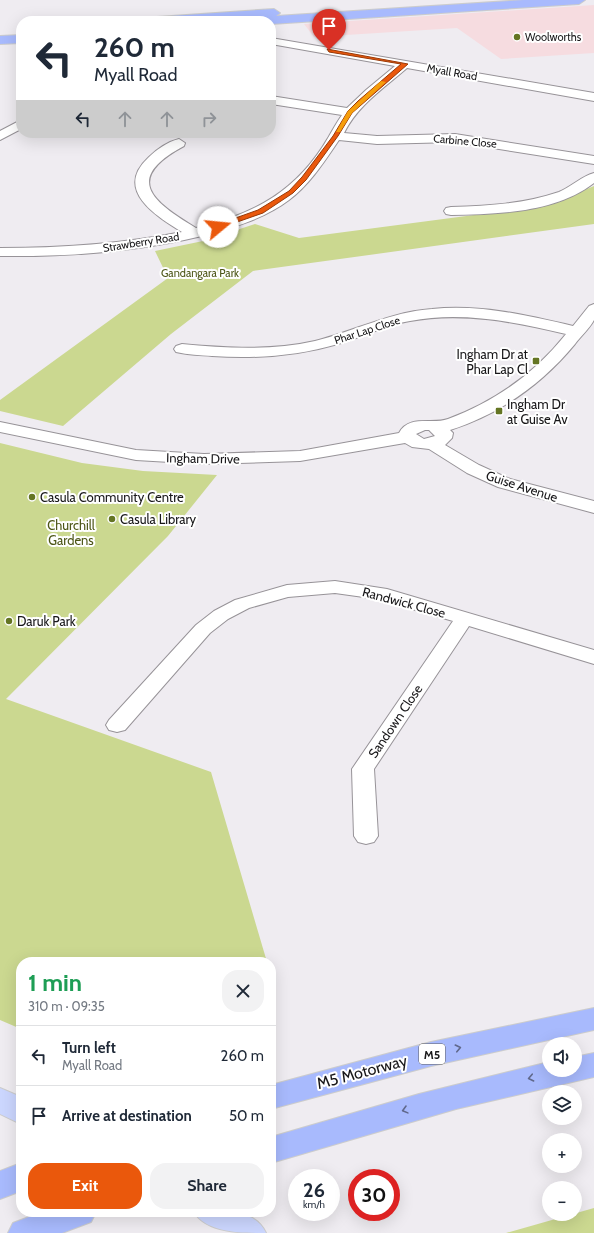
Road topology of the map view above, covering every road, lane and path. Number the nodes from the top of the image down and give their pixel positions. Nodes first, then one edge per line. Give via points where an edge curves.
1 (470, 0) edge
2 (578, 0) edge
3 (246, 16) edge
4 (276, 20) edge
5 (16, 31) edge
6 (0, 33) edge
7 (16, 39) edge
8 (0, 40) edge
9 (276, 41) edge
10 (406, 64) junction
11 (594, 96) edge
12 (276, 101) edge
13 (350, 112) junction
14 (16, 127) edge
15 (0, 136) edge
16 (335, 136) junction
17 (178, 144) dead end
18 (594, 160) edge
19 (594, 177) edge
20 (451, 211) dead end
21 (194, 233) junction
22 (0, 252) edge
23 (594, 309) edge
24 (576, 331) junction
25 (182, 349) dead end
26 (0, 427) edge
27 (436, 436) junction
28 (594, 507) edge
29 (465, 618) junction
30 (594, 657) edge
31 (117, 725) dead end
32 (366, 836) dead end
33 (594, 1019) edge
34 (594, 1064) edge
35 (582, 1067) edge
36 (542, 1076) edge
37 (276, 1097) edge
38 (0, 1100) edge
39 (16, 1108) edge
40 (276, 1148) edge
41 (16, 1178) edge
42 (0, 1185) edge
43 (67, 1217) edge
44 (220, 1217) edge
45 (24, 1233) edge
46 (250, 1233) edge

1 - 3 highway
2 - 4 highway
5 - 6 highway
7 - 8 highway
9 - 10 street, Myall Road
10 - 11 street, Myall Road
10 - 13 street, Strawberry Road
12 - 13 street
13 - 16 street, Strawberry Road
14 - 15 street
16 - 18 street, Carbine Close via 377,140 456,138
16 - 21 street, Strawberry Road via 304,179 291,192 242,219
17 - 21 street via 164,150 150,163 143,177 143,186 145,195 152,203
19 - 20 street via 570,191 538,202 501,209
21 - 22 street, Strawberry Road via 113,248 37,253
23 - 24 street
24 - 25 street, Phar Lap Close via 484,313 437,313 392,320 334,341 280,352 247,354
24 - 27 street via 545,367 527,383
26 - 27 street, Ingham Drive via 136,455 204,459 300,456 408,437 418,443
27 - 28 street, Guise Avenue via 473,469 504,483
29 - 30 street, Randwick Close
29 - 31 street, Randwick Close via 380,593 335,587 287,591 242,604 221,615 203,629
29 - 32 street, Sandown Close via 363,769
37 -> 33 highway, M5 Motorway / M5 via 429,1055
34 - 35 highway
36 -> 40 highway via 381,1116
38 - 39 main road
41 - 42 highway
43 - 45 highway
44 - 46 main road

